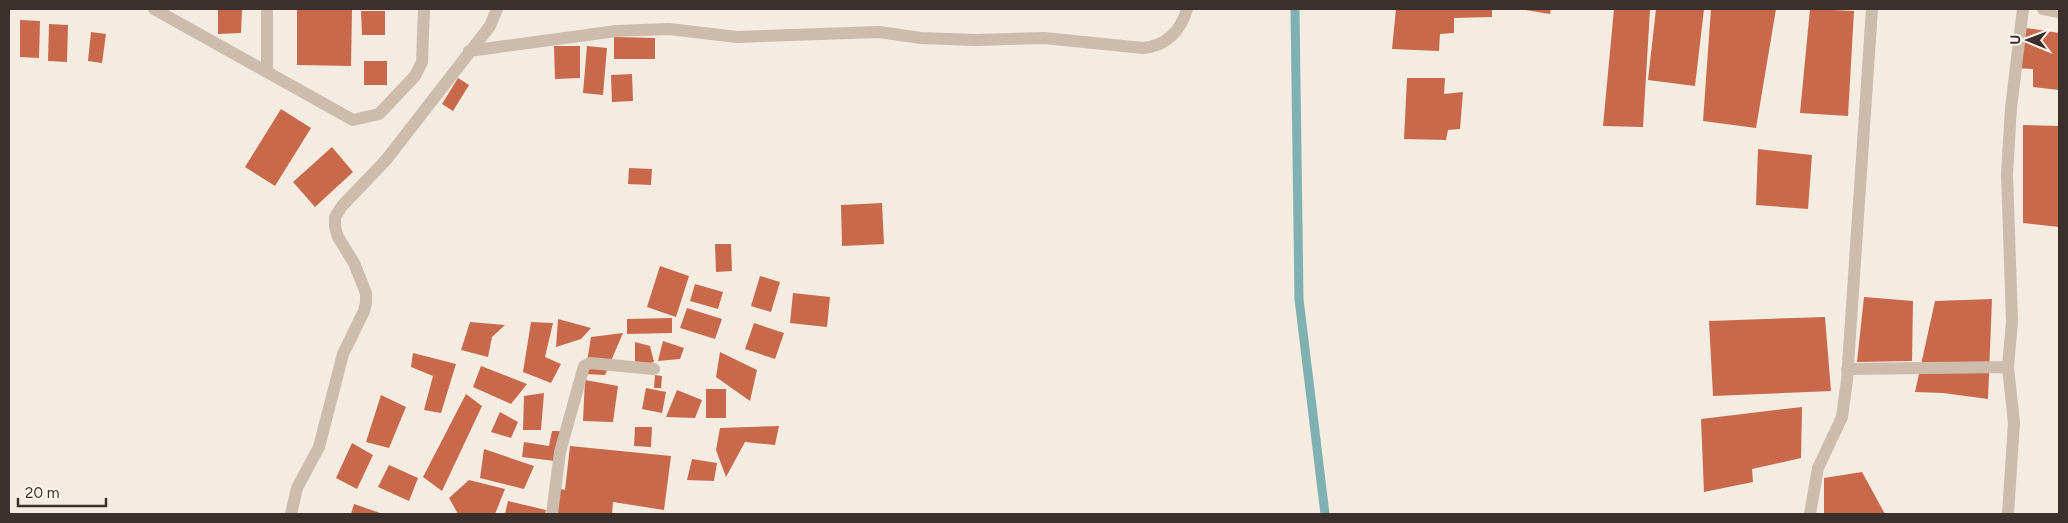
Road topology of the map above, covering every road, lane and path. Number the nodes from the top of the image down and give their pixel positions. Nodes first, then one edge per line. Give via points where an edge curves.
1 (154, 9) edge
2 (267, 9) edge
3 (424, 9) edge
4 (498, 9) edge
5 (1187, 9) edge
6 (1872, 9) edge
7 (2023, 9) edge
8 (2043, 9) edge
9 (2059, 12) edge
10 (469, 51) junction
11 (266, 72) junction
12 (2008, 367) junction
13 (654, 369) dead end
14 (1848, 369) junction
15 (291, 514) edge
16 (552, 514) edge
17 (1810, 514) edge
18 (2008, 514) edge

1 - 11 street
2 - 11 street
3 - 11 street via 422,62 415,76 379,114 353,120
4 - 10 street via 490,26
5 - 10 street via 1183,22 1166,40 1158,47 1143,48 1044,38 920,38 879,32 737,37 669,29 616,31
6 - 14 street
7 - 12 street via 2007,174 2012,321
8 - 9 street
10 - 15 street via 386,160 335,217 338,237 354,263 366,293 366,302 342,354 319,447 297,488
12 - 14 street
12 - 18 street via 2014,423
13 - 16 street via 590,363 584,366 560,452
14 - 17 street via 1842,417 1818,468

